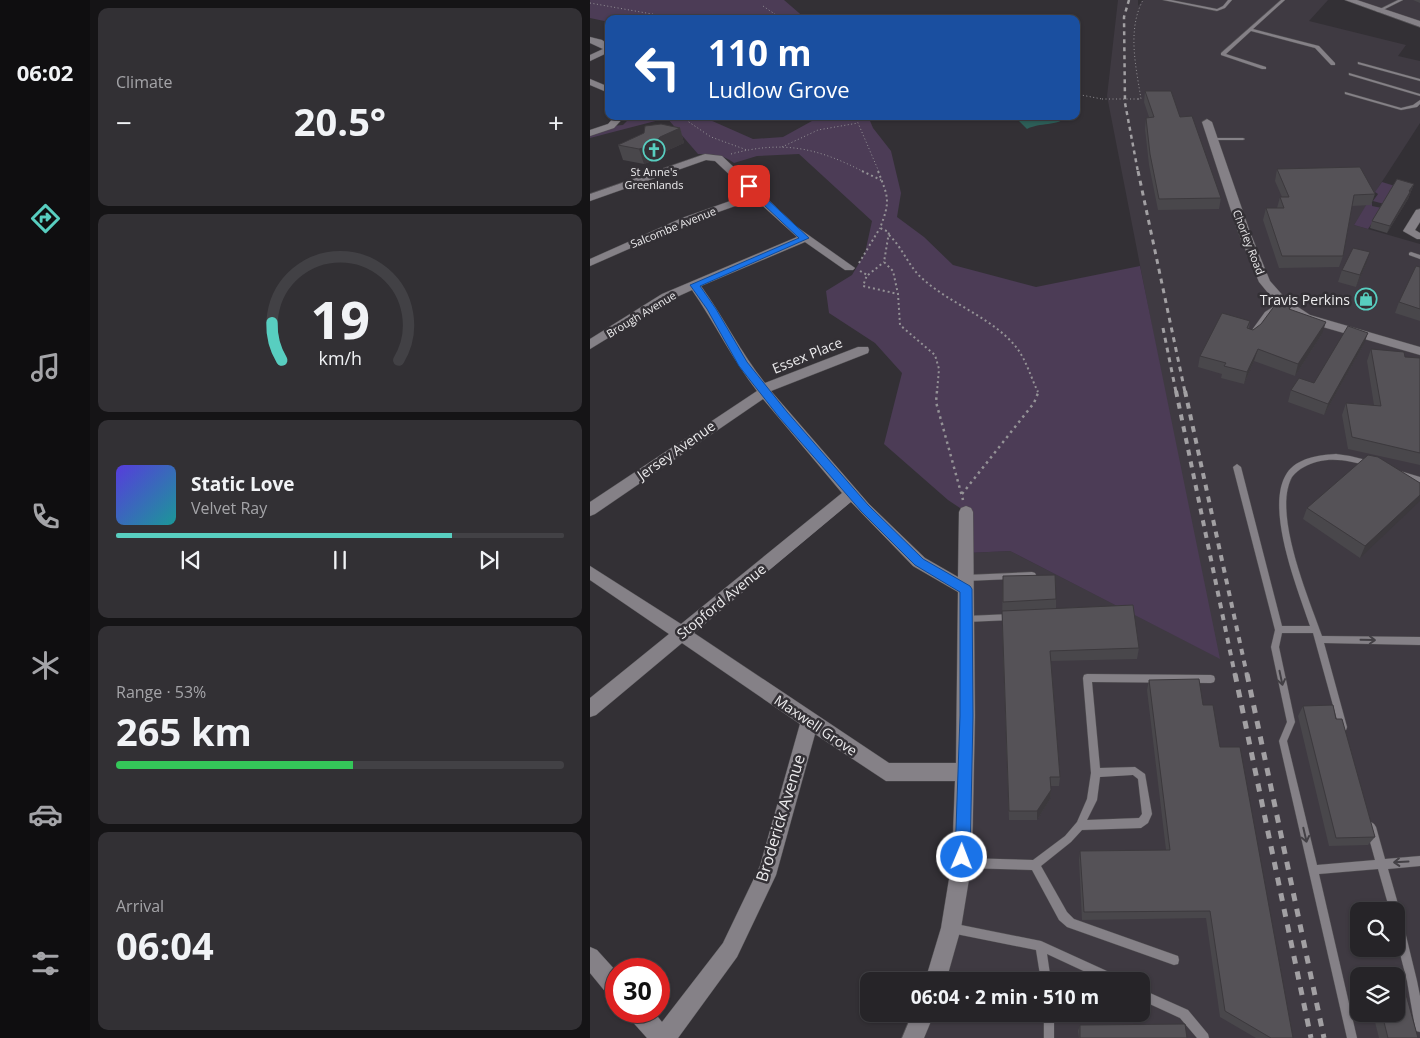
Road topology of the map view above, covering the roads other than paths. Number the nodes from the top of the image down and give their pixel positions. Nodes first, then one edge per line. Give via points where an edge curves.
1 (1165, 0) edge
2 (1185, 0) edge
3 (1230, 0) edge
4 (1283, 0) edge
5 (1349, 0) edge
6 (1401, 0) edge
7 (1179, 2) junction
8 (1378, 11) junction
9 (1420, 24) edge
10 (1251, 30) junction
11 (590, 40) edge
12 (605, 46) edge
13 (605, 51) edge
14 (590, 58) edge
15 (1360, 63) dead end
16 (1333, 64) dead end
17 (1264, 68) dead end
18 (1351, 74) dead end
19 (1420, 80) edge
20 (590, 82) edge
21 (605, 88) edge
22 (1347, 93) dead end
23 (1420, 95) edge
24 (1420, 101) edge
25 (616, 120) edge
26 (1208, 122) dead end
27 (611, 126) junction
28 (590, 128) edge
29 (590, 133) edge
30 (1243, 139) dead end
31 (1213, 140) junction
32 (757, 195) junction
33 (590, 198) edge
34 (1420, 212) edge
35 (1396, 230) dead end
36 (1415, 235) edge
37 (805, 238) junction
38 (1411, 254) dead end
39 (1420, 257) edge
40 (590, 263) edge
41 (849, 268) dead end
42 (694, 285) junction
43 (1282, 302) junction
44 (1248, 339) edge
45 (590, 346) edge
46 (863, 349) dead end
47 (1420, 352) edge
48 (763, 390) junction
49 (1237, 467) dead end
50 (1379, 467) edge
51 (1395, 472) edge
52 (1420, 480) edge
53 (852, 493) junction
54 (590, 510) edge
55 (966, 512) road end
56 (590, 572) edge
57 (1032, 575) edge
58 (966, 584) junction
59 (1023, 616) edge
60 (966, 619) junction
61 (1316, 629) junction
62 (1280, 630) junction
63 (681, 633) junction
64 (1319, 639) junction
65 (1420, 641) edge
66 (1211, 678) dead end
67 (590, 709) edge
68 (810, 721) junction
69 (1344, 733) edge
70 (964, 772) junction
71 (1096, 773) junction
72 (1368, 817) edge
73 (1080, 825) junction
74 (1420, 861) edge
75 (962, 863) junction
76 (1382, 863) junction
77 (1034, 865) junction
78 (1313, 870) junction
79 (1393, 902) edge
80 (951, 928) junction
81 (1041, 946) junction
82 (1405, 953) edge
83 (590, 957) edge
84 (1174, 960) dead end
85 (937, 972) edge
86 (1045, 972) edge
87 (1097, 972) edge
88 (605, 974) edge
89 (1150, 998) edge
90 (920, 1022) edge
91 (1049, 1022) edge
92 (649, 1023) edge
93 (1420, 1028) edge
94 (663, 1038) edge
95 (913, 1038) edge
96 (1049, 1038) edge
97 (1204, 1038) edge
98 (1352, 1038) edge

1 - 7 lane
2 - 7 lane
3 - 7 lane via 1217,10
4 - 10 lane
5 - 8 street
6 - 8 lane
8 - 9 street
10 - 16 lane via 1317,47
10 - 17 lane via 1222,54
11 - 12 street
13 - 14 street
15 - 19 lane
18 - 23 lane
20 - 21 street
22 - 24 lane via 1401,110
25 - 27 street
26 - 31 street, Chorley Road
27 - 28 street
27 - 29 street
30 - 31 lane
31 - 43 street, Chorley Road via 1244,232 1265,282
32 - 33 street via 715,157
32 - 37 street
32 - 40 street, Salcombe Avenue via 686,220
34 - 36 street
35 - 36 street
37 - 41 street
37 - 42 street, Brough Avenue
38 - 39 lane
42 - 45 street, Brough Avenue via 666,297
42 - 48 street
43 - 44 lane via 1267,313
43 - 47 street, Chorley Road via 1306,318
46 - 48 street, Essex Place
48 - 53 street
48 - 54 street, Jersey Avenue
49 - 62 lane
50 - 61 lane via 1342,456 1324,457 1308,462 1290,476 1284,490 1288,541
51 - 52 lane
53 - 58 street via 919,562
53 - 63 street, Stopford Avenue
55 - 58 street
56 - 63 street, Maxwell Grove
57 - 58 lane
58 - 60 street
59 - 60 lane
60 - 70 street
61 - 62 lane
61 - 64 lane
62 -> 78 lane via 1274,647 1291,722 1283,741
63 - 67 street, Stopford Avenue
63 - 68 street, Maxwell Grove
64 -> 65 lane
64 - 69 lane
66 - 71 lane via 1087,678
68 - 70 street, Maxwell Grove via 886,772
68 - 94 street, Broderick Avenue via 769,868 751,907 730,950
70 - 75 street
71 - 73 lane via 1092,800
71 - 73 lane via 1139,773 1147,814 1141,823
72 - 76 lane
73 - 77 lane via 1068,839
74 -> 76 lane
75 - 77 lane
75 - 80 street
76 - 78 lane
76 - 79 lane
77 - 84 lane via 1063,916 1071,923
78 - 98 lane
80 - 81 lane
80 - 85 street
81 - 86 lane
81 - 87 lane
82 - 93 lane
83 - 88 street
89 - 97 lane via 1184,1014
90 - 95 street
91 - 96 lane
92 - 94 street

